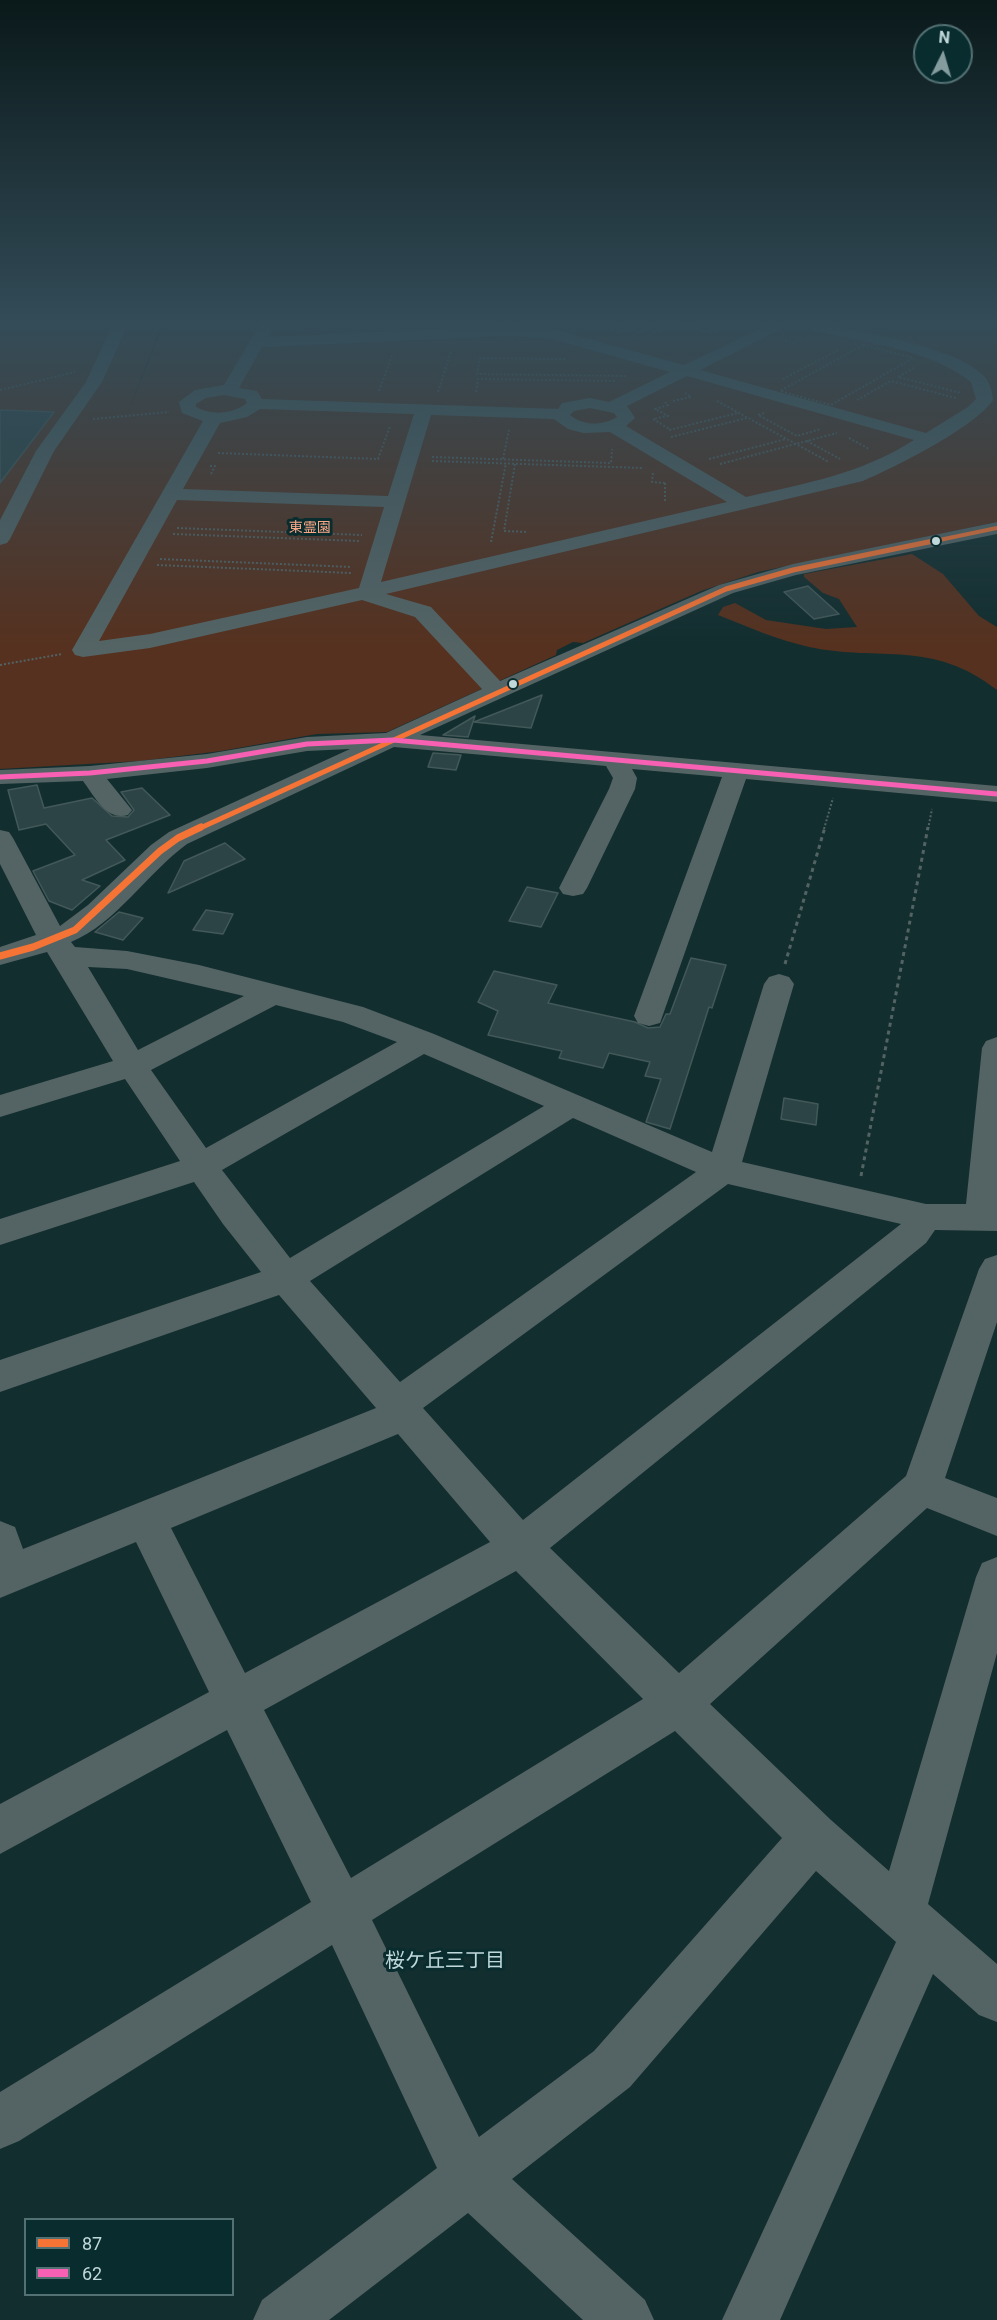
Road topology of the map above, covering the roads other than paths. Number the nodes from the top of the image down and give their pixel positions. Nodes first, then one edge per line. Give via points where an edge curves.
1 (60, 430) edge
2 (206, 430) edge
3 (421, 430) edge
4 (620, 430) edge
5 (898, 430) edge
6 (942, 430) edge
7 (929, 439) junction
8 (171, 494) junction
9 (397, 502) junction
10 (743, 503) junction
11 (8, 505) edge
12 (997, 528) edge
13 (0, 539) edge
14 (429, 577) junction
15 (360, 586) junction
16 (423, 612) junction
17 (497, 690) junction
18 (393, 740) junction
19 (615, 761) junction
20 (736, 772) junction
21 (90, 773) junction
22 (0, 777) edge
23 (997, 794) edge
24 (119, 810) dead end
25 (4, 854) edge
26 (573, 888) dead end
27 (60, 948) junction
28 (0, 956) edge
29 (779, 984) road end
30 (273, 994) junction
31 (649, 1016) dead end
32 (423, 1041) junction
33 (997, 1048) edge
34 (132, 1066) junction
35 (570, 1105) junction
36 (0, 1106) edge
37 (200, 1167) junction
38 (723, 1170) junction
39 (926, 1217) junction
40 (990, 1218) edge
41 (0, 1232) edge
42 (997, 1269) edge
43 (286, 1278) junction
44 (0, 1376) edge
45 (402, 1410) junction
46 (922, 1487) junction
47 (997, 1517) edge
48 (144, 1519) junction
49 (520, 1546) junction
50 (3, 1564) edge
51 (997, 1577) edge
52 (234, 1702) junction
53 (678, 1703) junction
54 (0, 1830) edge
55 (814, 1837) junction
56 (342, 1912) junction
57 (913, 1925) junction
58 (997, 1997) edge
59 (0, 2122) edge
60 (470, 2177) junction
61 (282, 2320) edge
62 (625, 2320) edge
63 (751, 2320) edge

1 - 11 street
2 - 8 street
3 - 9 street
4 - 10 street
5 - 7 street
6 - 7 street
7 - 10 street via 856,477
8 - 9 street
8 - 15 street via 83,650 150,641
9 - 15 street
10 - 14 street
11 - 13 street
12 - 17 street via 794,570 726,589
14 - 15 street
14 - 16 street
15 - 16 street via 370,596
16 - 17 street
17 - 18 street
18 - 19 street
18 - 21 street via 307,744 207,761
18 - 27 street via 178,838 153,857
19 - 20 street
19 - 26 street via 625,778 622,789
20 - 23 street
20 - 31 street
21 - 22 street
21 - 24 street
25 - 27 street
27 - 28 street
27 - 30 street
27 - 34 street
29 - 38 street
30 - 32 street via 352,1014
30 - 34 street
32 - 35 street
32 - 37 street
33 - 40 street
34 - 36 street
34 - 37 street
35 - 38 street
35 - 43 street
37 - 41 street
37 - 43 street
38 - 39 street
38 - 45 street
39 - 40 street
39 - 49 street via 914,1233
42 - 46 street
43 - 44 street
43 - 45 street
45 - 48 street via 289,1463
45 - 49 street
46 - 47 street
46 - 53 street
48 - 50 street
48 - 52 street
49 - 52 street
49 - 53 street
51 - 57 street
52 - 54 street
52 - 56 street
53 - 55 street
53 - 56 street
55 - 57 street
55 - 60 street via 612,2069
56 - 59 street
56 - 60 street
57 - 58 street
57 - 63 street
60 - 61 street
60 - 62 street

